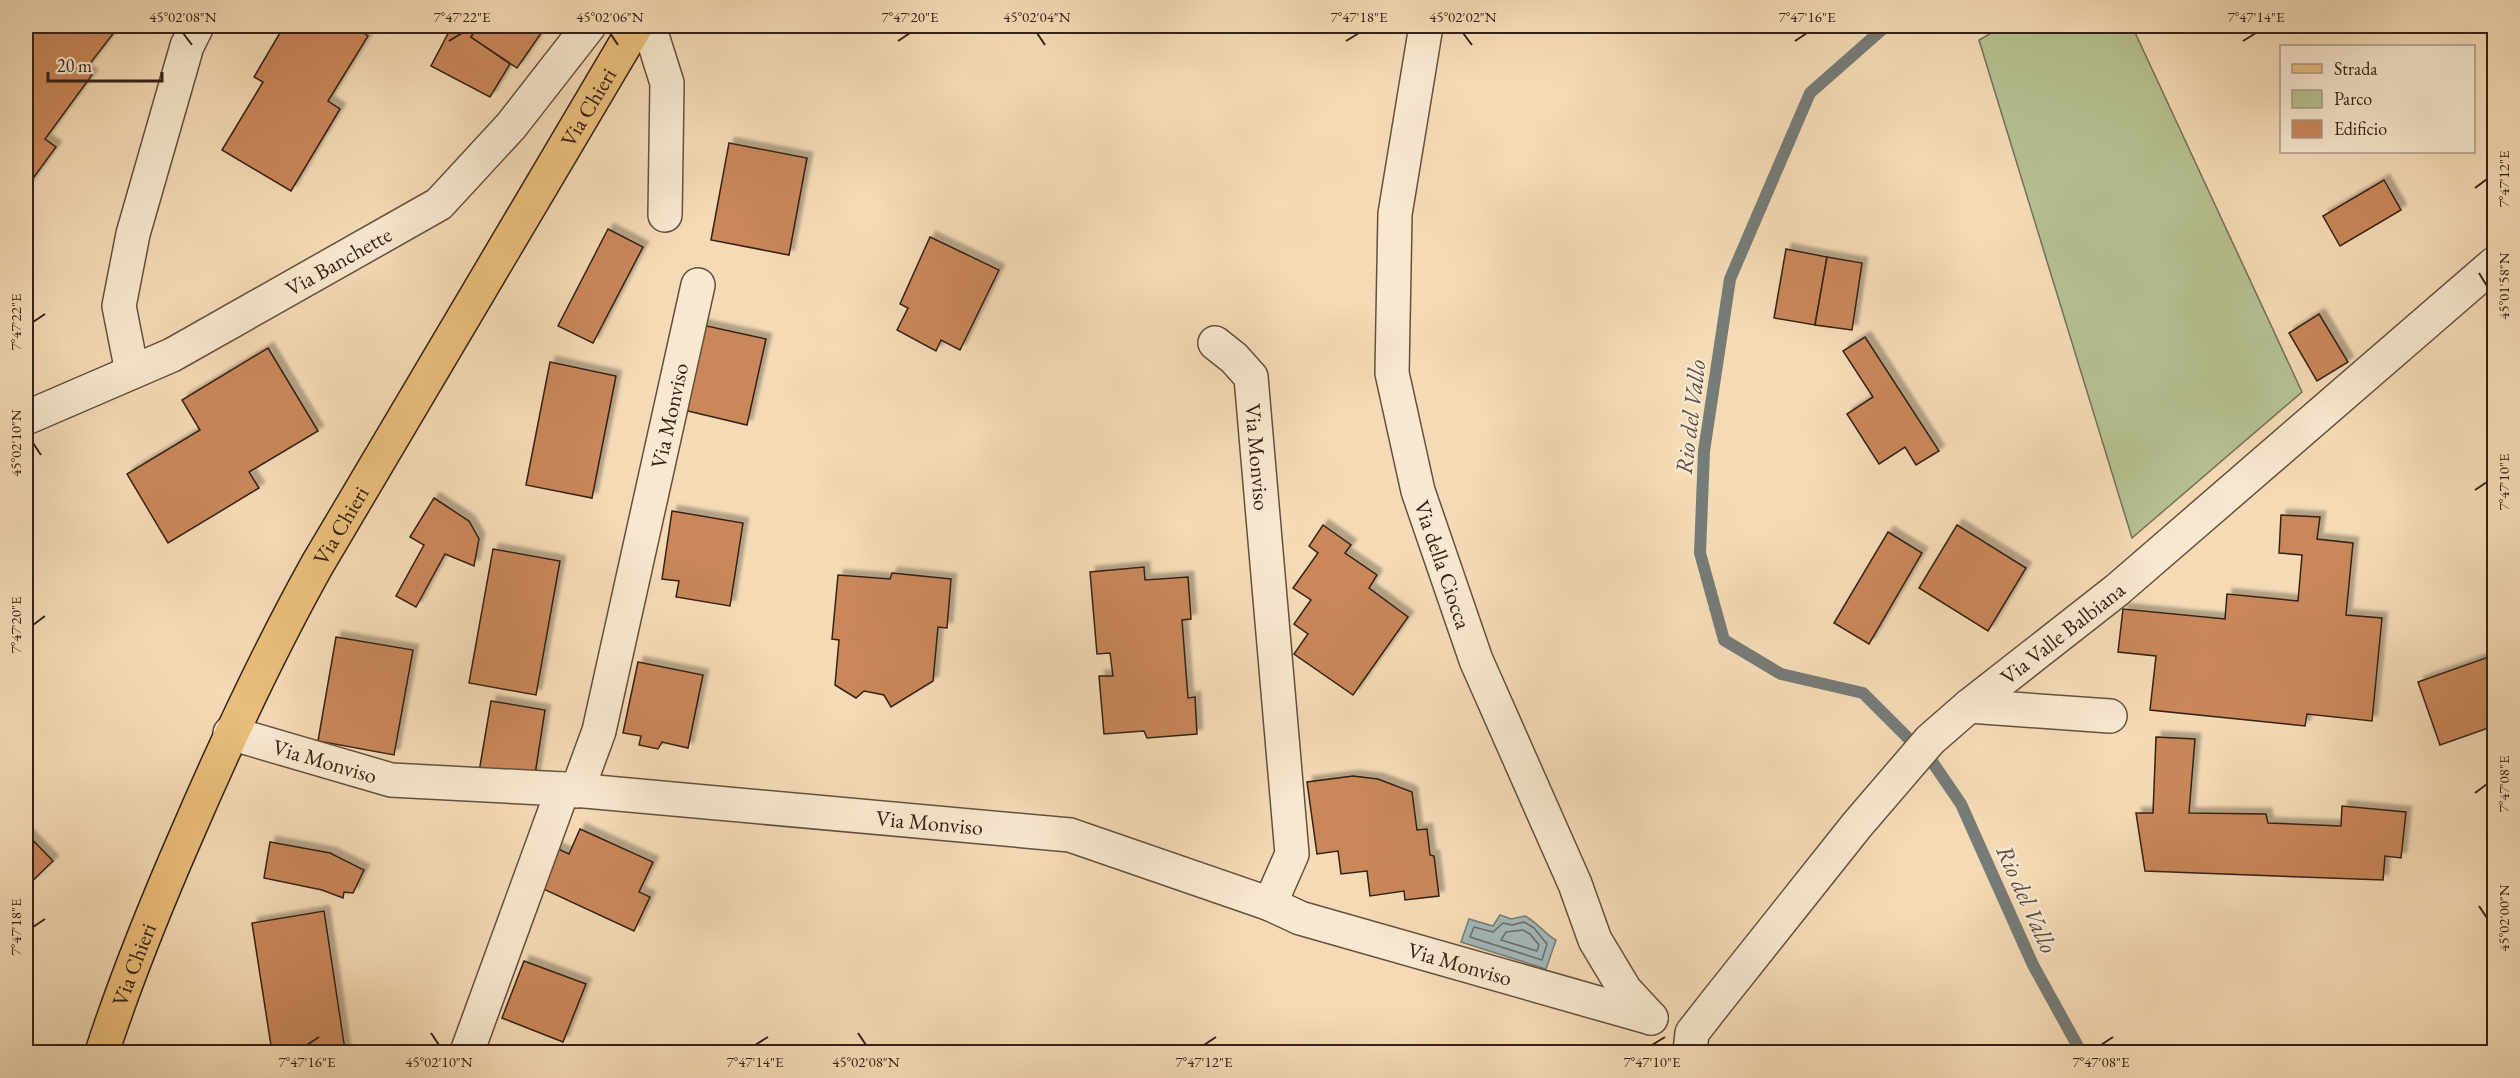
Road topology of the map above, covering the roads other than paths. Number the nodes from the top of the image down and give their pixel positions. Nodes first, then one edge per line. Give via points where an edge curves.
1 (197, 26) edge
2 (589, 26) edge
3 (636, 26) edge
4 (649, 26) edge
5 (1426, 26) edge
6 (666, 215) dead end
7 (2494, 264) edge
8 (698, 285) dead end
9 (1215, 343) dead end
10 (132, 372) junction
11 (26, 418) edge
12 (1969, 706) junction
13 (2110, 716) dead end
14 (230, 733) junction
15 (570, 790) junction
16 (1270, 904) junction
17 (1651, 1018) junction
18 (1691, 1043) edge
19 (102, 1053) edge
20 (467, 1053) edge

1 - 10 street via 187,46 133,234 119,306
2 - 10 street, Via Banchette via 511,126 439,204 172,355
3 - 14 main road, Via Chieri via 317,565
4 - 6 street via 667,83
5 - 17 street, Via della Ciocca via 1395,214 1392,373 1418,491 1476,660 1575,884 1595,940 1625,990
7 - 12 street, Via Valle Balbiana via 2117,590
8 - 15 street, Via Monviso via 599,731
9 - 16 street, Via Monviso via 1251,377 1292,854
10 - 11 street, Via Banchette
12 - 13 street
12 - 18 street, Via Valle Balbiana via 1930,740 1857,825
14 - 15 street, Via Monviso via 391,780
14 - 19 main road, Via Chieri via 119,999
15 - 16 street, Via Monviso via 1070,834
15 - 20 street, Via Monviso
16 - 17 street, Via Monviso via 1300,918
17 - 18 street, Via della Ciocca

